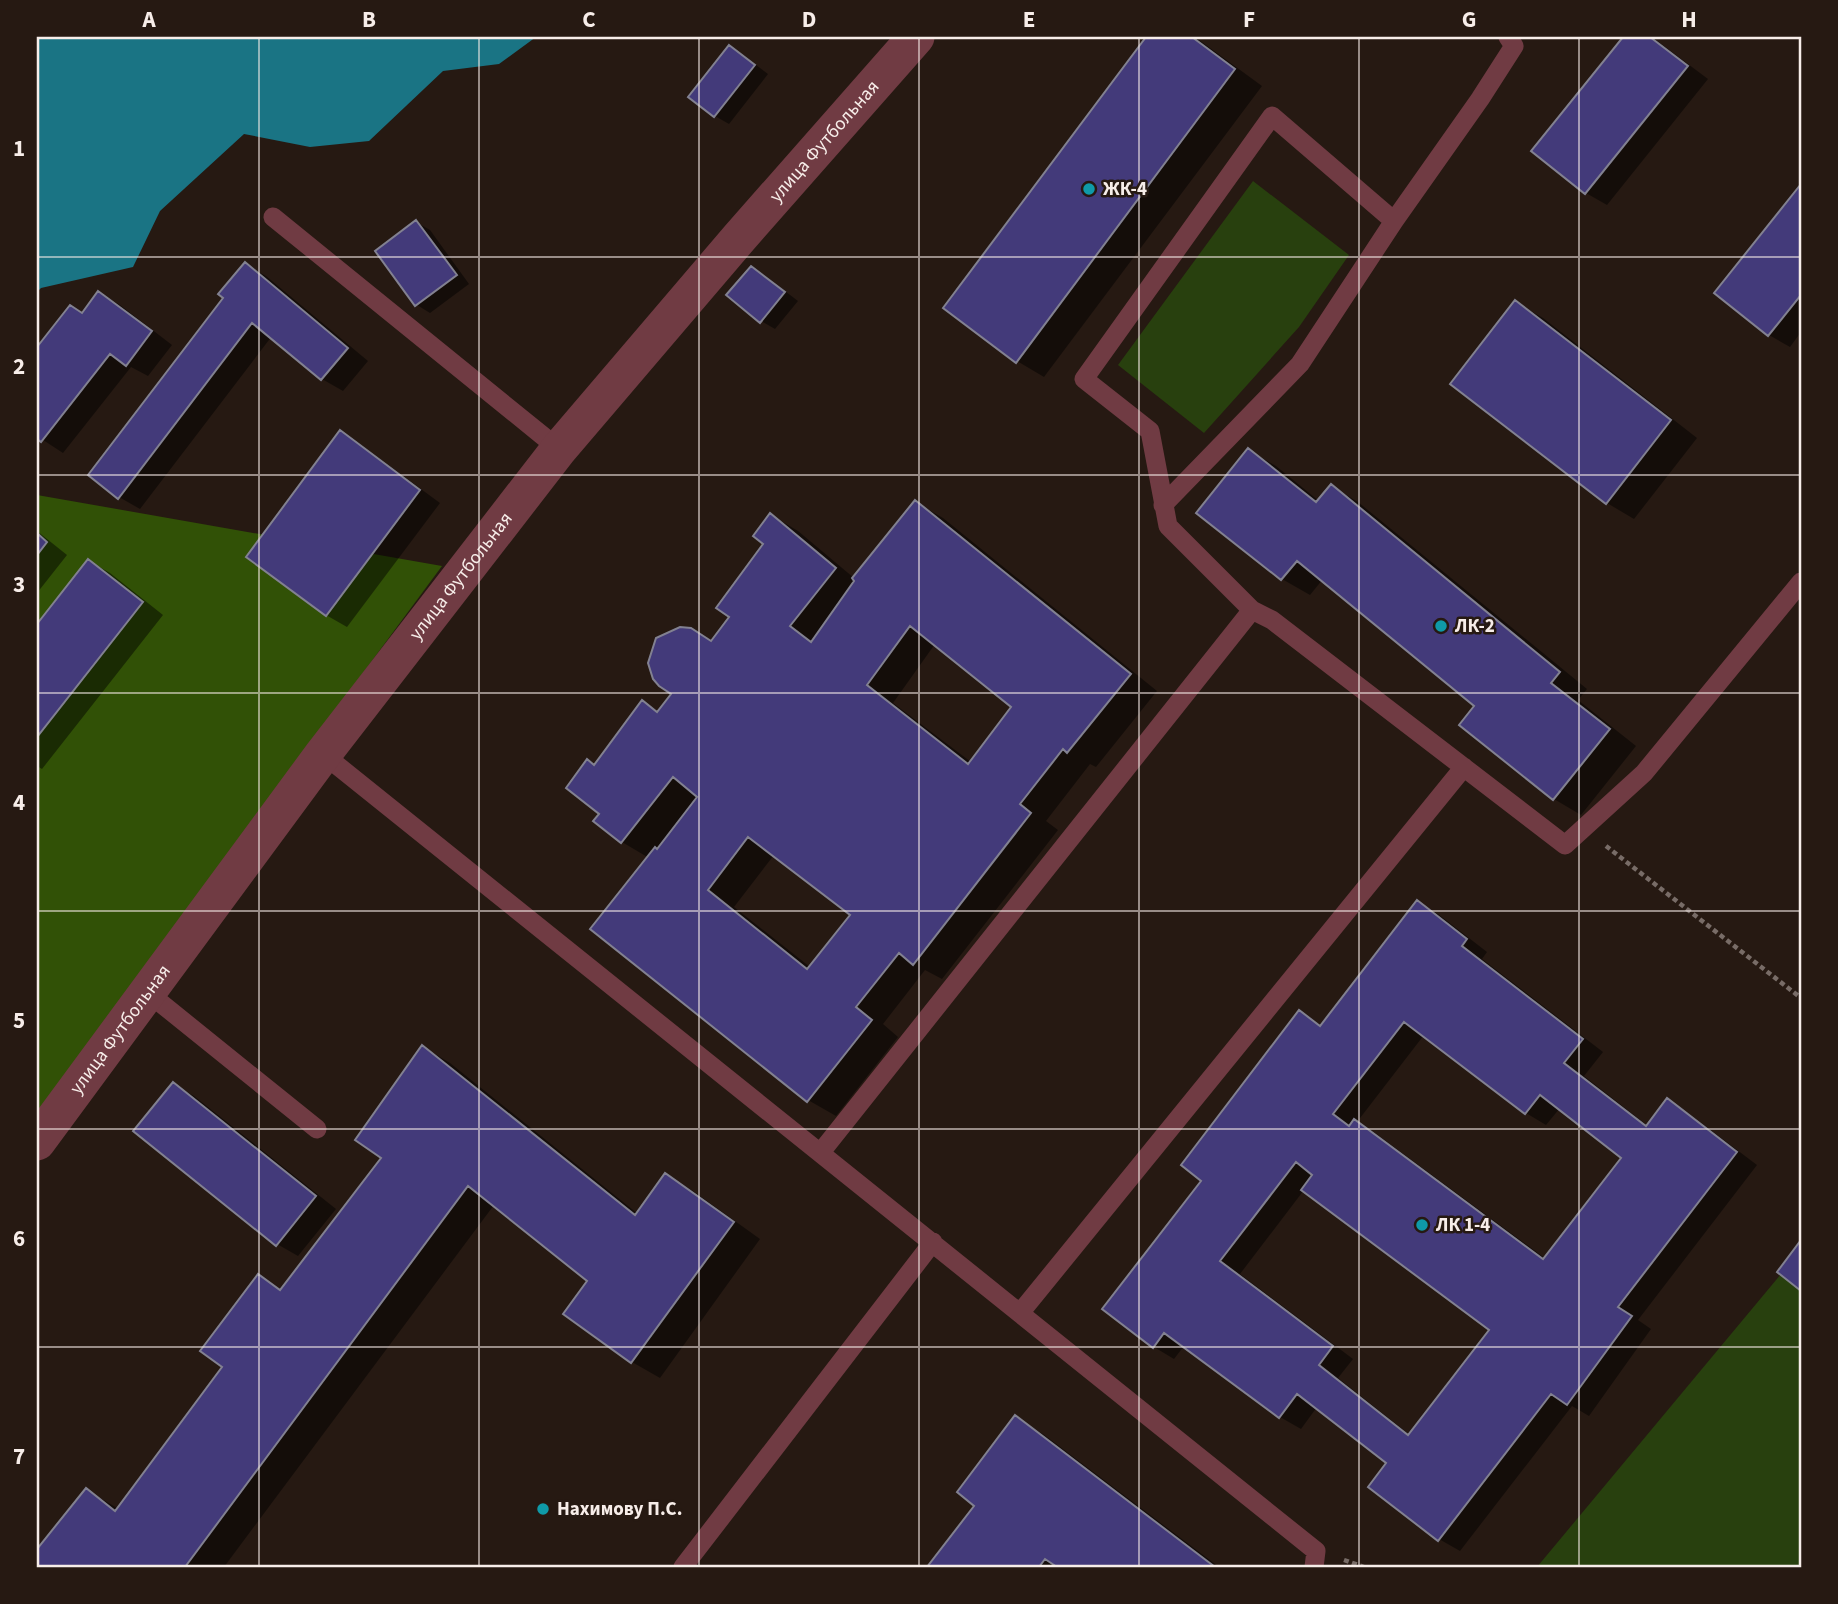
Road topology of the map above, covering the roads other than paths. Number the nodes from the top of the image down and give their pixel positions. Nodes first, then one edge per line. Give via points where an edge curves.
1 (916, 37) edge
2 (1508, 37) edge
3 (273, 217) dead end
4 (1394, 221) junction
5 (559, 449) junction
6 (1163, 505) junction
7 (1801, 582) edge
8 (1252, 610) junction
9 (323, 754) junction
10 (1464, 767) junction
11 (147, 992) junction
12 (317, 1129) dead end
13 (37, 1142) edge
14 (821, 1152) junction
15 (933, 1242) junction
16 (1020, 1313) junction
17 (683, 1567) edge
18 (1314, 1567) edge

1 - 5 street, улица Футбольная
2 - 4 lane via 1514,46
3 - 5 lane
4 - 6 lane via 1300,365
4 - 6 lane via 1272,116 1084,379 1150,431
5 - 9 street, улица Футбольная
6 - 8 lane via 1168,526
7 - 10 lane via 1644,773 1564,845
8 - 10 lane via 1272,620
8 - 14 lane
9 - 11 street, улица Футбольная
9 - 14 lane
10 - 16 lane
11 - 12 lane
11 - 13 street, улица Футбольная
14 - 15 lane
15 - 16 lane
15 - 17 lane
16 - 18 lane via 1316,1551

